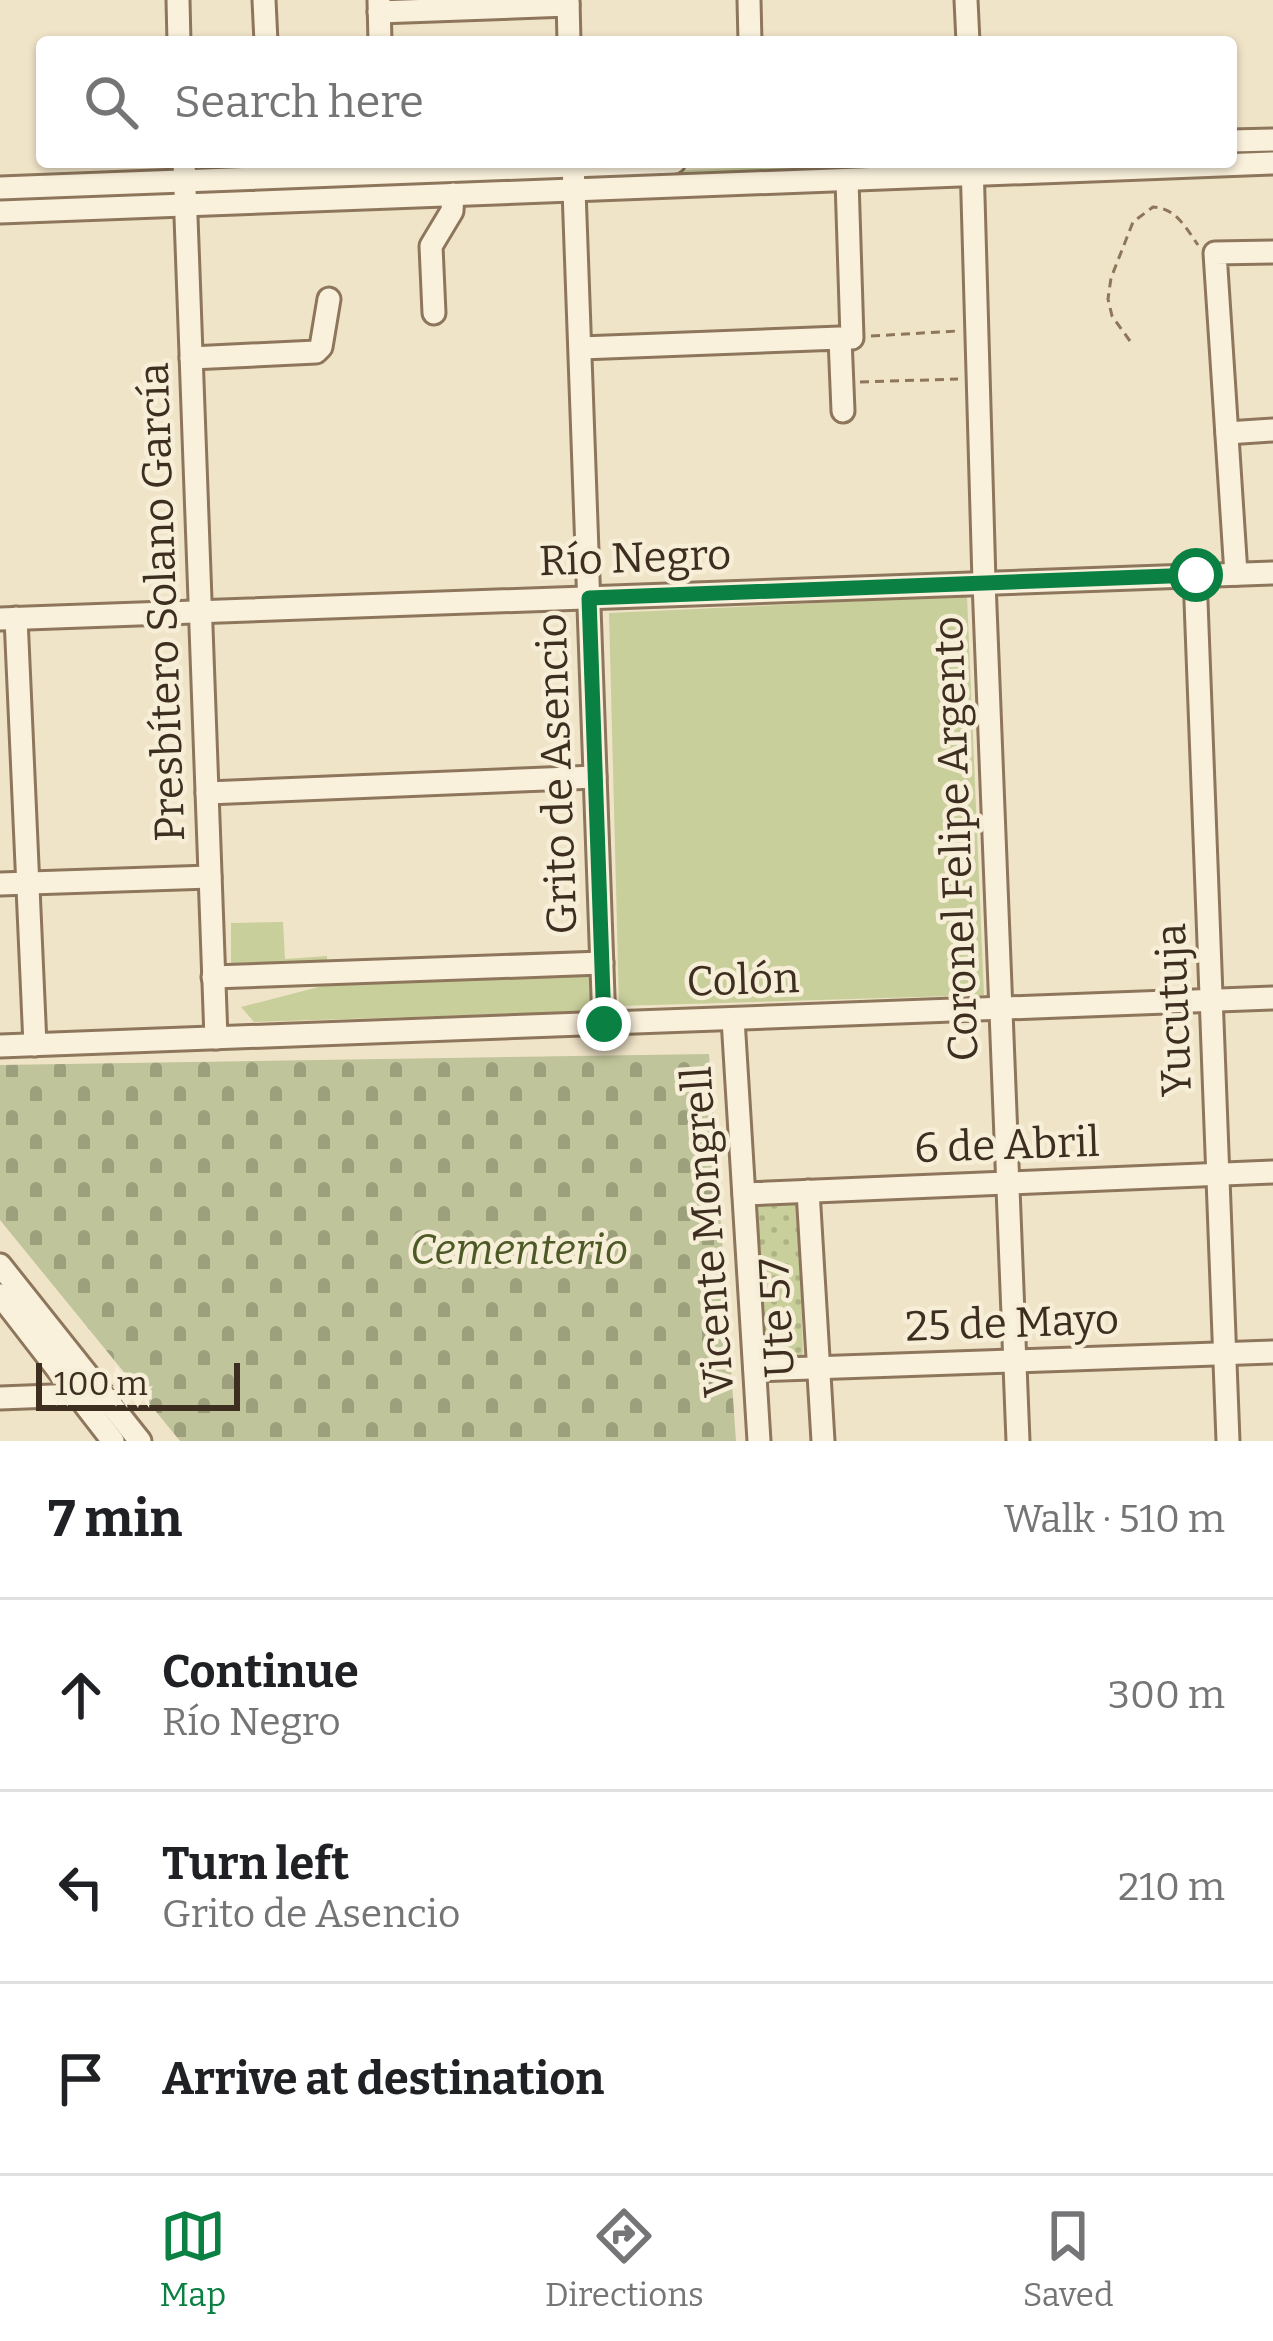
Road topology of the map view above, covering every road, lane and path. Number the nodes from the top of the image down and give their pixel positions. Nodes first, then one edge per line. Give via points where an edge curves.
1 (178, 0) edge
2 (264, 0) edge
3 (749, 0) edge
4 (966, 0) edge
5 (568, 2) edge
6 (379, 6) edge
7 (179, 36) edge
8 (266, 36) edge
9 (380, 36) edge
10 (569, 36) edge
11 (750, 36) edge
12 (968, 36) edge
13 (1273, 140) edge
14 (1237, 141) edge
15 (1273, 163) edge
16 (1237, 164) edge
17 (386, 168) edge
18 (574, 168) edge
19 (972, 168) edge
20 (271, 170) edge
21 (847, 181) junction
22 (184, 182) edge
23 (0, 188) edge
24 (574, 189) junction
25 (453, 194) junction
26 (0, 212) edge
27 (1273, 252) edge
28 (1215, 253) junction
29 (329, 299) dead end
30 (434, 313) dead end
31 (977, 330) junction
32 (852, 338) joint
33 (1130, 341) dead end
34 (580, 348) junction
35 (191, 358) junction
36 (978, 379) junction
37 (842, 382) junction
38 (843, 411) dead end
39 (1273, 430) edge
40 (1227, 433) junction
41 (1273, 573) edge
42 (1236, 574) junction
43 (1196, 575) junction
44 (984, 582) junction
45 (589, 598) junction
46 (200, 614) junction
47 (8, 619) edge
48 (595, 777) junction
49 (207, 793) junction
50 (210, 878) junction
51 (28, 883) junction
52 (0, 884) edge
53 (602, 963) junction
54 (213, 976) junction
55 (1273, 998) edge
56 (1211, 1001) junction
57 (1001, 1009) junction
58 (733, 1019) junction
59 (604, 1024) junction
60 (216, 1038) junction
61 (34, 1045) junction
62 (0, 1046) edge
63 (1273, 1172) edge
64 (1218, 1174) junction
65 (1007, 1183) junction
66 (808, 1191) junction
67 (744, 1194) junction
68 (0, 1265) edge
69 (0, 1295) edge
70 (1273, 1352) edge
71 (1225, 1354) junction
72 (1015, 1361) junction
73 (818, 1367) junction
74 (754, 1370) junction
75 (87, 1390) junction
76 (0, 1398) edge
77 (113, 1441) edge
78 (140, 1441) edge
79 (759, 1441) edge
80 (823, 1441) edge
81 (1018, 1441) edge
82 (1228, 1441) edge

1 - 7 street
2 - 8 street
3 - 11 street
4 - 12 street
5 - 6 street
5 - 10 street
6 - 9 street
13 - 14 street
15 - 16 street
17 - 20 street
18 - 24 street, Grito de Asencio
19 - 21 street
19 - 31 street, Coronel Felipe Argento
20 - 22 street
21 - 24 street
21 - 32 street
22 - 23 street
22 - 25 street
22 - 26 street
22 - 35 street, Presbítero Solano García
24 - 25 street
24 - 34 street, Grito de Asencio
25 - 30 street via 431,246
27 - 28 street
28 - 33 path via 1201,249 1165,208 1132,222 1108,299
28 - 40 street
29 - 35 street via 316,352
31 - 32 path
31 - 36 street, Coronel Felipe Argento
34 - 37 street via 840,338
34 - 45 street, Grito de Asencio
35 - 46 street, Presbítero Solano García
36 - 37 path
36 - 44 street, Coronel Felipe Argento
37 - 38 street
39 - 40 street
40 - 42 street
41 - 42 street, Río Negro
42 - 43 street, Río Negro
43 - 44 street, Río Negro
43 - 56 street, Yucutuja
44 - 45 street, Río Negro
44 - 57 street, Coronel Felipe Argento
45 - 46 street, Río Negro
45 - 48 street, Grito de Asencio
46 - 47 street, Río Negro
46 - 49 street, Presbítero Solano García
47 - 51 street
48 - 49 street
48 - 53 street, Grito de Asencio
49 - 50 street, Presbítero Solano García
50 - 51 street
50 - 54 street, Presbítero Solano García
51 - 52 street
51 - 61 street
53 - 54 street
53 - 59 street, Grito de Asencio
54 - 60 street, Presbítero Solano García
55 - 56 street, Colón
56 - 57 street, Colón
56 - 64 street, Yucutuja
57 - 58 street, Colón
57 - 65 street, Coronel Felipe Argento
58 - 59 street, Colón
58 - 67 street, Vicente Mongrell
59 - 60 street, Colón
60 - 61 street, Colón
61 - 62 street, Colón
63 - 64 street, 6 de Abril
64 - 65 street, 6 de Abril
64 - 71 street, Yucutuja
65 - 66 street, 6 de Abril
65 - 72 street, Coronel Felipe Argento
66 - 67 street, 6 de Abril
66 - 73 street, Ute 57
67 - 74 street, Vicente Mongrell
68 - 75 street
69 - 75 street
70 - 71 street, 25 de Mayo
71 - 72 street, 25 de Mayo
71 - 82 street, Yucutuja
72 - 73 street, 25 de Mayo
72 - 81 street, Coronel Felipe Argento
73 - 74 street, 25 de Mayo
73 - 80 street, Ute 57
74 - 79 street, Vicente Mongrell
75 - 76 street
75 - 77 street
75 - 78 street

